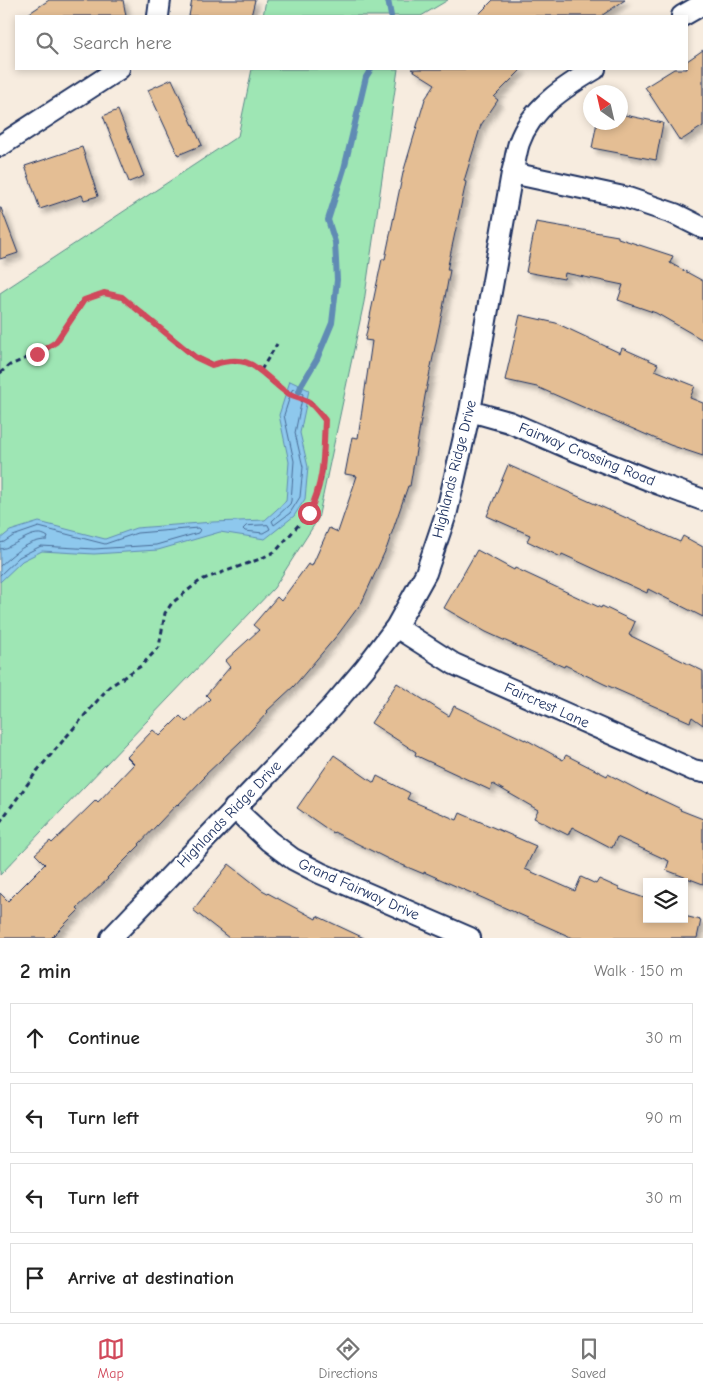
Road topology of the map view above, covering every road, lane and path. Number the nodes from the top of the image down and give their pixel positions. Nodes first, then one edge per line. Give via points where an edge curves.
1 (160, 0) edge
2 (703, 4) edge
3 (158, 15) edge
4 (684, 15) edge
5 (117, 70) edge
6 (594, 70) edge
7 (0, 146) edge
8 (512, 173) junction
9 (703, 228) edge
10 (277, 344) dead end
11 (261, 370) junction
12 (0, 373) edge
13 (470, 411) junction
14 (703, 500) edge
15 (396, 627) junction
16 (703, 772) edge
17 (234, 808) junction
18 (0, 822) edge
19 (111, 938) edge
20 (470, 938) edge

1 - 3 street
2 - 4 street
5 - 7 street
6 - 8 street, Highlands Ridge Drive via 570,84 529,124 520,141
8 - 9 street via 628,198 675,214
8 - 13 street, Highlands Ridge Drive
10 - 11 path
11 - 12 path via 245,361 224,361 212,365 195,357 122,297 104,293 84,300 56,342
11 - 18 path via 285,392 309,402 325,420 322,477 309,513 276,551 201,580 176,599 165,613 159,647 142,666 109,687 37,771
13 - 14 street, Fairway Crossing Road via 509,422
13 - 15 street, Highlands Ridge Drive via 447,511 426,574
15 - 16 street, Faircrest Lane via 454,664
15 - 17 street, Highlands Ridge Drive via 331,708
17 - 19 street, Highlands Ridge Drive
17 - 20 street, Grand Fairway Drive via 293,859

